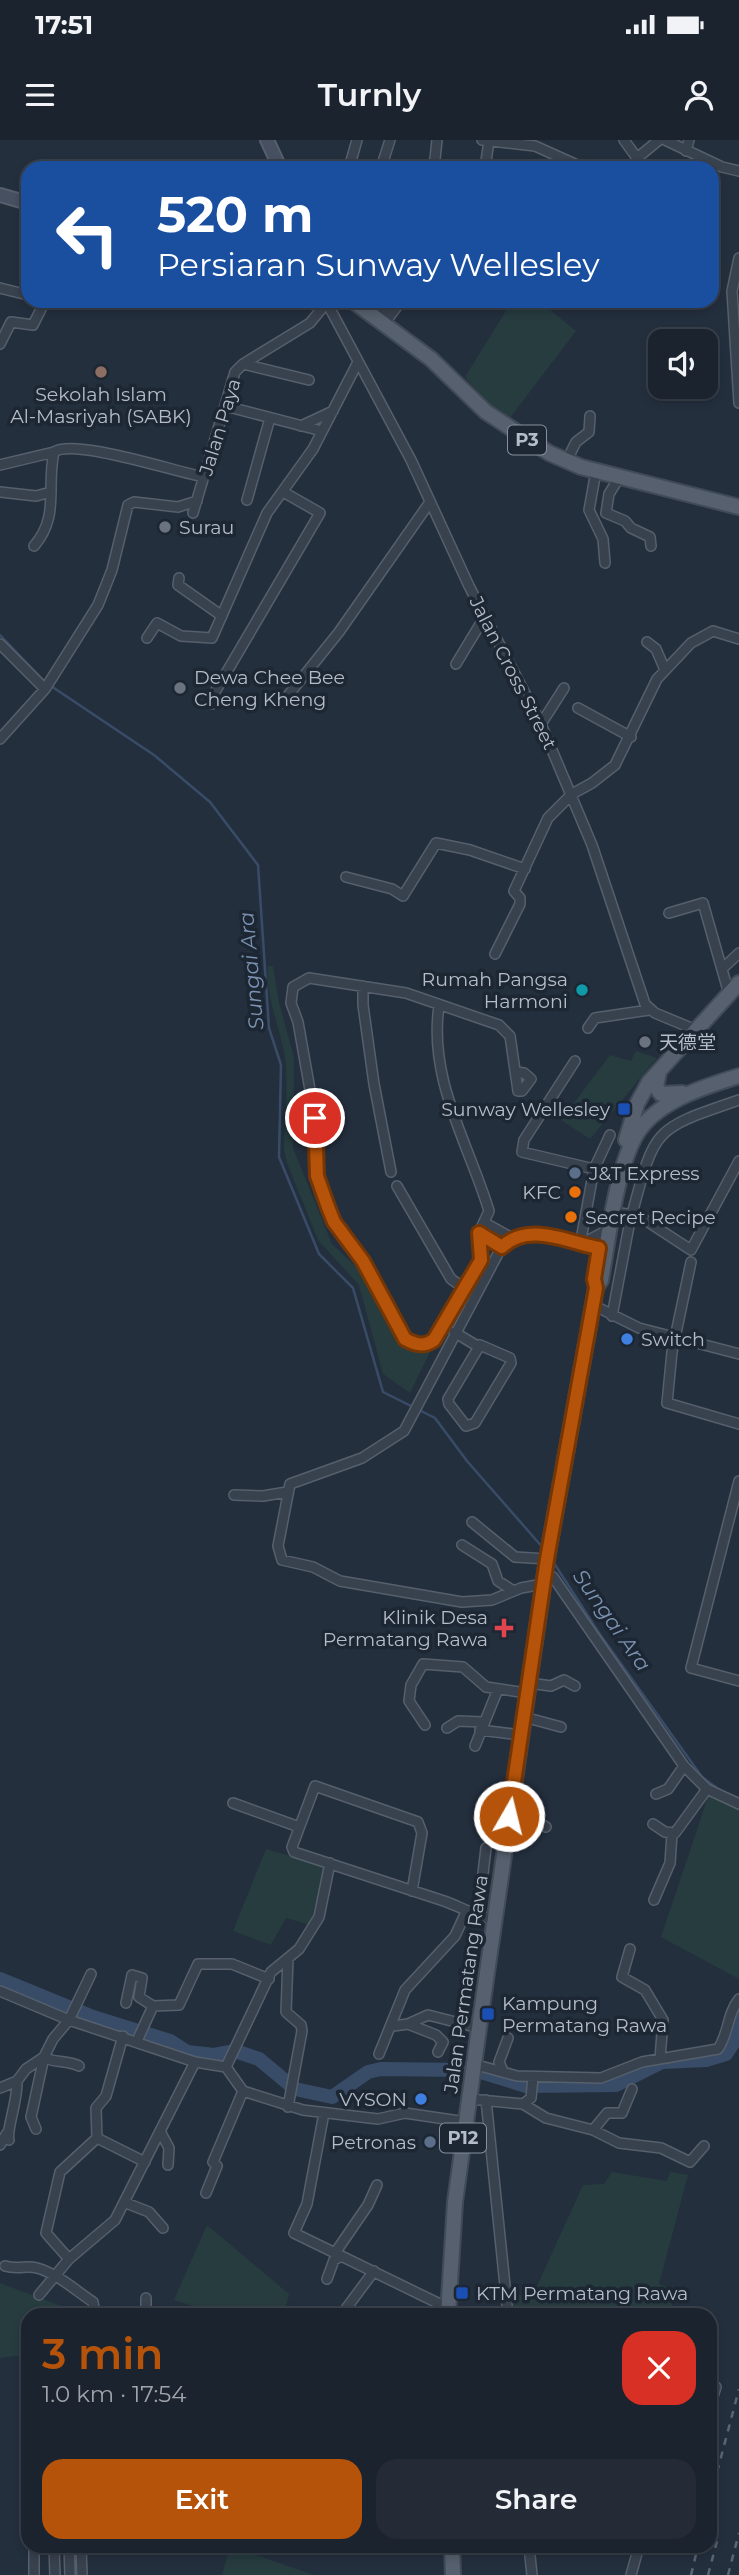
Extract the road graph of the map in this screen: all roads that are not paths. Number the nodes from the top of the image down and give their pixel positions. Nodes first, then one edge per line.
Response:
1 (267, 140) edge
2 (357, 140) edge
3 (390, 140) edge
4 (437, 140) edge
5 (624, 140) edge
6 (659, 140) edge
7 (664, 140) edge
8 (689, 140) edge
9 (485, 141) edge
10 (686, 151) junction
11 (637, 158) junction
12 (277, 161) edge
13 (351, 161) edge
14 (383, 161) edge
15 (435, 161) edge
16 (485, 161) edge
17 (568, 161) edge
18 (636, 161) edge
19 (708, 161) edge
20 (719, 166) edge
21 (739, 171) edge
22 (0, 195) edge
23 (21, 201) edge
24 (739, 258) edge
25 (0, 288) edge
26 (21, 293) edge
27 (42, 308) edge
28 (323, 308) edge
29 (331, 308) edge
30 (363, 308) edge
31 (388, 308) edge
32 (394, 308) edge
33 (381, 321) junction
34 (0, 344) edge
35 (358, 362) junction
36 (243, 364) junction
37 (309, 380) dead end
38 (739, 402) edge
39 (225, 406) junction
40 (333, 411) junction
41 (590, 416) dead end
42 (270, 418) junction
43 (301, 426) junction
44 (322, 431) junction
45 (54, 452) junction
46 (566, 462) junction
47 (0, 465) edge
48 (596, 471) junction
49 (620, 476) junction
50 (204, 477) junction
51 (0, 492) edge
52 (51, 492) junction
53 (285, 493) junction
54 (247, 500) dead end
55 (197, 501) junction
56 (430, 502) junction
57 (739, 508) edge
58 (194, 513) dead end
59 (34, 546) dead end
60 (650, 546) dead end
61 (605, 563) dead end
62 (179, 578) dead end
63 (222, 616) junction
64 (485, 616) junction
65 (147, 638) dead end
66 (739, 639) edge
67 (647, 642) dead end
68 (0, 644) edge
69 (456, 664) dead end
70 (665, 670) junction
71 (47, 685) junction
72 (564, 688) dead end
73 (282, 703) dead end
74 (212, 704) dead end
75 (578, 708) dead end
76 (541, 724) junction
77 (631, 737) junction
78 (0, 739) edge
79 (572, 794) junction
80 (525, 869) junction
81 (346, 877) dead end
82 (668, 913) dead end
83 (739, 953) edge
84 (495, 954) dead end
85 (722, 970) junction
86 (363, 986) junction
87 (734, 989) edge
88 (439, 1006) junction
89 (649, 1010) junction
90 (588, 1028) dead end
91 (696, 1030) junction
92 (575, 1061) dead end
93 (661, 1068) junction
94 (516, 1072) dead end
95 (739, 1076) edge
96 (694, 1091) junction
97 (739, 1100) edge
98 (641, 1119) junction
99 (610, 1135) dead end
100 (739, 1161) edge
101 (594, 1169) junction
102 (391, 1172) dead end
103 (397, 1186) dead end
104 (614, 1212) junction
105 (632, 1214) junction
106 (485, 1223) junction
107 (629, 1226) dead end
108 (479, 1233) junction
109 (514, 1239) junction
110 (603, 1241) junction
111 (580, 1245) junction
112 (502, 1247) junction
113 (691, 1262) dead end
114 (464, 1288) junction
115 (593, 1306) junction
116 (612, 1316) junction
117 (454, 1332) junction
118 (676, 1337) junction
119 (478, 1347) junction
120 (739, 1354) edge
121 (739, 1424) edge
122 (739, 1481) edge
123 (287, 1492) junction
124 (234, 1494) dead end
125 (472, 1522) dead end
126 (462, 1545) dead end
127 (545, 1572) junction
128 (512, 1590) junction
129 (739, 1681) edge
130 (575, 1686) dead end
131 (528, 1688) junction
132 (498, 1689) junction
133 (524, 1717) junction
134 (425, 1725) dead end
135 (482, 1726) junction
136 (561, 1727) dead end
137 (447, 1728) dead end
138 (521, 1735) junction
139 (475, 1746) dead end
140 (684, 1766) junction
141 (707, 1789) junction
142 (656, 1794) dead end
143 (233, 1802) dead end
144 (739, 1804) edge
145 (509, 1816) junction
146 (653, 1824) dead end
147 (299, 1827) junction
148 (546, 1827) dead end
149 (671, 1834) junction
150 (486, 1848) dead end
151 (330, 1863) junction
152 (408, 1890) junction
153 (654, 1900) dead end
154 (466, 1912) junction
155 (478, 1916) junction
156 (494, 1919) junction
157 (631, 1949) dead end
158 (288, 1959) junction
159 (91, 1973) dead end
160 (269, 1979) junction
161 (0, 1991) edge
162 (739, 1999) edge
163 (126, 2003) dead end
164 (153, 2006) junction
165 (71, 2018) junction
166 (444, 2020) junction
167 (408, 2024) junction
168 (393, 2026) junction
169 (479, 2028) junction
170 (140, 2034) junction
171 (436, 2035) junction
172 (123, 2036) junction
173 (508, 2038) dead end
174 (438, 2052) dead end
175 (379, 2054) dead end
176 (44, 2057) junction
177 (660, 2059) junction
178 (195, 2062) junction
179 (228, 2063) junction
180 (79, 2067) dead end
181 (473, 2069) junction
182 (503, 2071) junction
183 (17, 2081) junction
184 (533, 2082) junction
185 (0, 2088) edge
186 (632, 2089) dead end
187 (243, 2091) junction
188 (469, 2099) junction
189 (486, 2100) junction
190 (523, 2104) junction
191 (288, 2107) junction
192 (324, 2113) junction
193 (466, 2122) junction
194 (36, 2129) dead end
195 (593, 2130) junction
196 (160, 2131) junction
197 (97, 2138) junction
198 (5, 2140) edge
199 (704, 2146) dead end
200 (145, 2162) junction
201 (169, 2165) dead end
202 (377, 2185) dead end
203 (206, 2193) dead end
204 (126, 2203) junction
205 (163, 2228) dead end
206 (338, 2254) junction
207 (69, 2259) junction
208 (5, 2266) dead end
209 (374, 2271) junction
210 (57, 2276) junction
211 (327, 2279) dead end
212 (39, 2295) dead end
213 (146, 2298) dead end
214 (94, 2308) edge
215 (146, 2308) edge
216 (346, 2308) edge
217 (441, 2308) edge
218 (448, 2308) edge
219 (507, 2308) edge
220 (33, 2553) edge
221 (54, 2553) edge
222 (69, 2553) edge
223 (81, 2553) edge
224 (452, 2553) edge
225 (530, 2553) edge
226 (637, 2553) edge
227 (34, 2575) edge
228 (55, 2575) edge
229 (70, 2575) edge
230 (82, 2575) edge
231 (453, 2575) edge
232 (532, 2575) edge
233 (631, 2575) edge

1 - 12 main road
2 - 13 street
3 - 14 street
4 - 15 street
5 - 11 street
6 - 11 street
7 - 10 street
8 - 10 street
9 - 16 street
9 - 17 street
10 - 19 street
11 - 18 street
20 - 21 street
22 - 23 main road
24 - 38 street
25 - 26 street
27 - 34 street
28 - 36 street, Jalan Paya
29 - 35 street, Jalan Cross Street
30 - 33 main road, P3
31 - 33 street
32 - 33 street
33 - 46 main road, P3
35 - 40 street
35 - 56 street, Jalan Cross Street
36 - 37 street
36 - 39 street, Jalan Paya
39 - 42 street
39 - 50 street, Jalan Paya
40 - 43 street
40 - 44 street
41 - 46 street
42 - 43 street
42 - 54 street
43 - 44 street
44 - 53 street
45 - 47 street
45 - 50 street
45 - 52 street
46 - 48 main road, P3
48 - 49 main road, P3
48 - 61 street
49 - 57 main road, P3
49 - 60 street
50 - 55 street, Jalan Paya
51 - 52 street
52 - 59 street
53 - 63 street
53 - 74 street
55 - 58 street, Jalan Paya
55 - 71 street
56 - 64 street, Jalan Cross Street
56 - 73 street
62 - 63 street
63 - 65 street
64 - 69 street
64 - 76 street, Jalan Cross Street
66 - 70 street
67 - 70 street
68 - 71 street
70 - 77 street
71 - 78 street
72 - 76 street
75 - 77 street
76 - 79 street, Jalan Cross Street
77 - 79 street
79 - 80 street
79 - 89 street, Jalan Cross Street
80 - 81 street
80 - 84 street
82 - 85 street
83 - 85 street
85 - 87 street
86 - 88 street
86 - 102 street
86 - 114 street
87 - 91 main road, P12
88 - 94 street
88 - 106 street
89 - 90 street
89 - 91 street
91 - 93 main road, P12
92 - 101 street
93 - 96 main road
93 - 98 main road, Jalan Permatang Rawa / P12
95 - 96 main road
96 - 98 main road, P12
97 - 105 street
98 - 104 main road, Jalan Permatang Rawa / P12
98 - 110 main road, Jalan Permatang Rawa / P12
99 - 101 street
100 - 105 street
101 - 111 street
103 - 114 street
104 - 105 street
104 - 110 main road, Jalan Permatang Rawa / P12
106 - 108 street
106 - 109 street
107 - 116 street
108 - 112 street
108 - 114 street
109 - 111 street
109 - 112 street
110 - 111 street
110 - 111 street
110 - 115 main road, Jalan Permatang Rawa / P12
112 - 117 street
113 - 118 street
115 - 116 street
115 - 127 main road, Jalan Permatang Rawa / P12
116 - 118 street
117 - 119 street
117 - 123 street
118 - 120 street
118 - 121 street
119 - 119 street
122 - 129 street
123 - 124 street
123 - 128 street
125 - 127 street
126 - 128 street
127 - 128 street
127 - 131 main road, Jalan Permatang Rawa / P12
127 - 140 street
130 - 131 street
131 - 132 street
131 - 133 main road, Jalan Permatang Rawa / P12
132 - 134 street
132 - 135 street
133 - 136 street
133 - 138 main road, Jalan Permatang Rawa / P12
135 - 137 street
135 - 138 street
135 - 139 street
138 - 145 main road, Jalan Permatang Rawa / P12
140 - 141 street
140 - 142 street
141 - 144 street
141 - 149 street
143 - 147 street
145 - 148 street
145 - 156 main road, Jalan Permatang Rawa / P12
146 - 149 street
147 - 151 street
147 - 152 street
149 - 153 street
150 - 155 street
151 - 152 street
151 - 158 street
152 - 154 street
154 - 155 street
154 - 168 street
155 - 156 street
156 - 169 main road, Jalan Permatang Rawa / P12
157 - 177 street
158 - 160 street
158 - 191 street
159 - 165 street
160 - 164 street
160 - 179 street
161 - 165 street
162 - 177 street
163 - 164 street
164 - 170 street
165 - 172 street
165 - 176 street
166 - 167 street
166 - 169 street
166 - 171 street
167 - 168 street
167 - 171 street
168 - 175 street
169 - 181 main road, Jalan Permatang Rawa / P12
170 - 172 street
170 - 178 street
171 - 174 street
172 - 197 street
173 - 182 street
176 - 180 street
176 - 183 street
176 - 194 street
177 - 184 street
178 - 179 street
178 - 196 street
179 - 187 street
181 - 182 street
181 - 188 main road, Jalan Permatang Rawa / P12
182 - 184 street
183 - 185 street
183 - 198 street
184 - 190 street
186 - 195 street
187 - 191 street
187 - 203 street
188 - 189 street
188 - 193 main road, Jalan Permatang Rawa / P12
189 - 190 street
189 - 219 street
190 - 195 street
191 - 192 street
192 - 193 street
192 - 206 street
193 - 218 main road, Jalan Permatang Rawa / P12
195 - 199 street
196 - 200 street
196 - 201 street
197 - 200 street
197 - 207 street
200 - 204 street
202 - 206 street
204 - 205 street
204 - 207 street
206 - 209 street
206 - 211 street
207 - 210 street
208 - 210 street
209 - 216 street
209 - 217 street
210 - 212 street
210 - 214 street
213 - 215 street
220 - 227 street
221 - 228 street
222 - 229 street
223 - 230 street
224 - 231 main road
225 - 232 street
226 - 233 street

